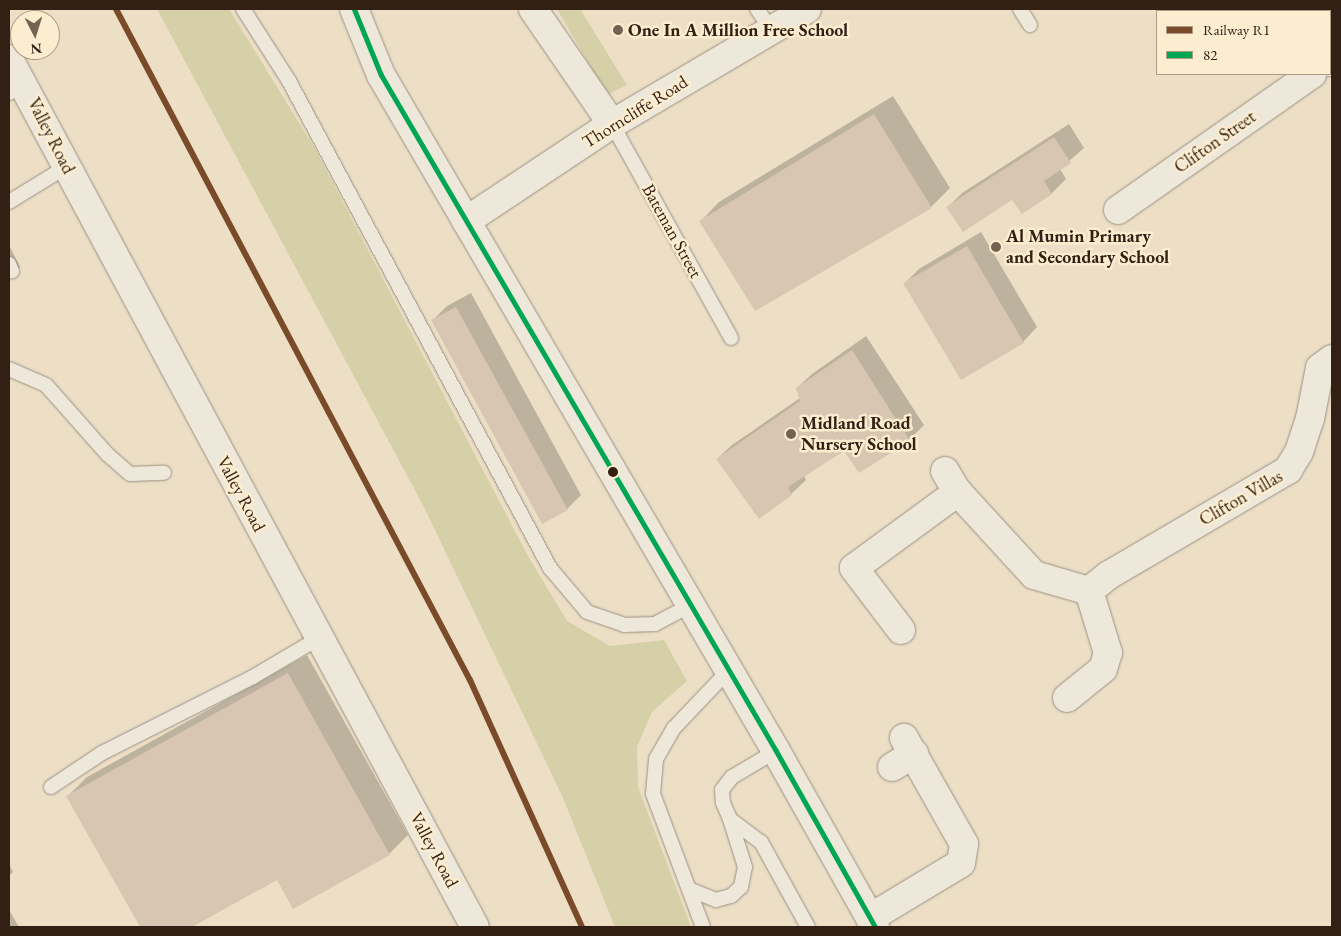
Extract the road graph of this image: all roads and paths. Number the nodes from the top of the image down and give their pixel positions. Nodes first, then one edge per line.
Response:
1 (243, 9) edge
2 (354, 9) edge
3 (532, 9) edge
4 (807, 9) edge
5 (1020, 9) edge
6 (764, 19) edge
7 (1030, 25) dead end
8 (9, 59) edge
9 (1311, 75) edge
10 (16, 88) edge
11 (612, 124) junction
12 (66, 167) junction
13 (9, 202) edge
14 (1118, 210) dead end
15 (466, 221) junction
16 (731, 338) dead end
17 (1332, 359) edge
18 (9, 368) edge
19 (164, 473) dead end
20 (1089, 591) junction
21 (690, 605) junction
22 (901, 630) dead end
23 (319, 638) junction
24 (728, 671) junction
25 (1067, 698) dead end
26 (776, 752) junction
27 (904, 753) dead end
28 (51, 787) dead end
29 (730, 818) junction
30 (691, 890) junction
31 (872, 923) edge
32 (476, 927) edge
33 (703, 927) edge
34 (808, 927) edge

1 - 21 lane
2 - 15 street
3 - 11 street
4 - 6 street, Thorncliffe Road
5 - 7 lane
6 - 11 street, Thorncliffe Road
8 - 10 street, Valley Road
9 - 14 street, Clifton Street
10 - 12 street, Valley Road
11 - 15 street, Thorncliffe Road
11 - 16 lane, Bateman Street
12 - 13 lane
12 - 23 street, Valley Road
15 - 21 street
17 - 20 street, Clifton Villas
18 - 19 lane
20 - 22 street
20 - 25 street
21 - 24 street
23 - 28 lane
23 - 32 street, Valley Road
24 - 26 street
24 - 30 lane
26 - 29 lane
26 - 31 street
27 - 31 street
29 - 30 lane
29 - 34 lane
30 - 33 lane

